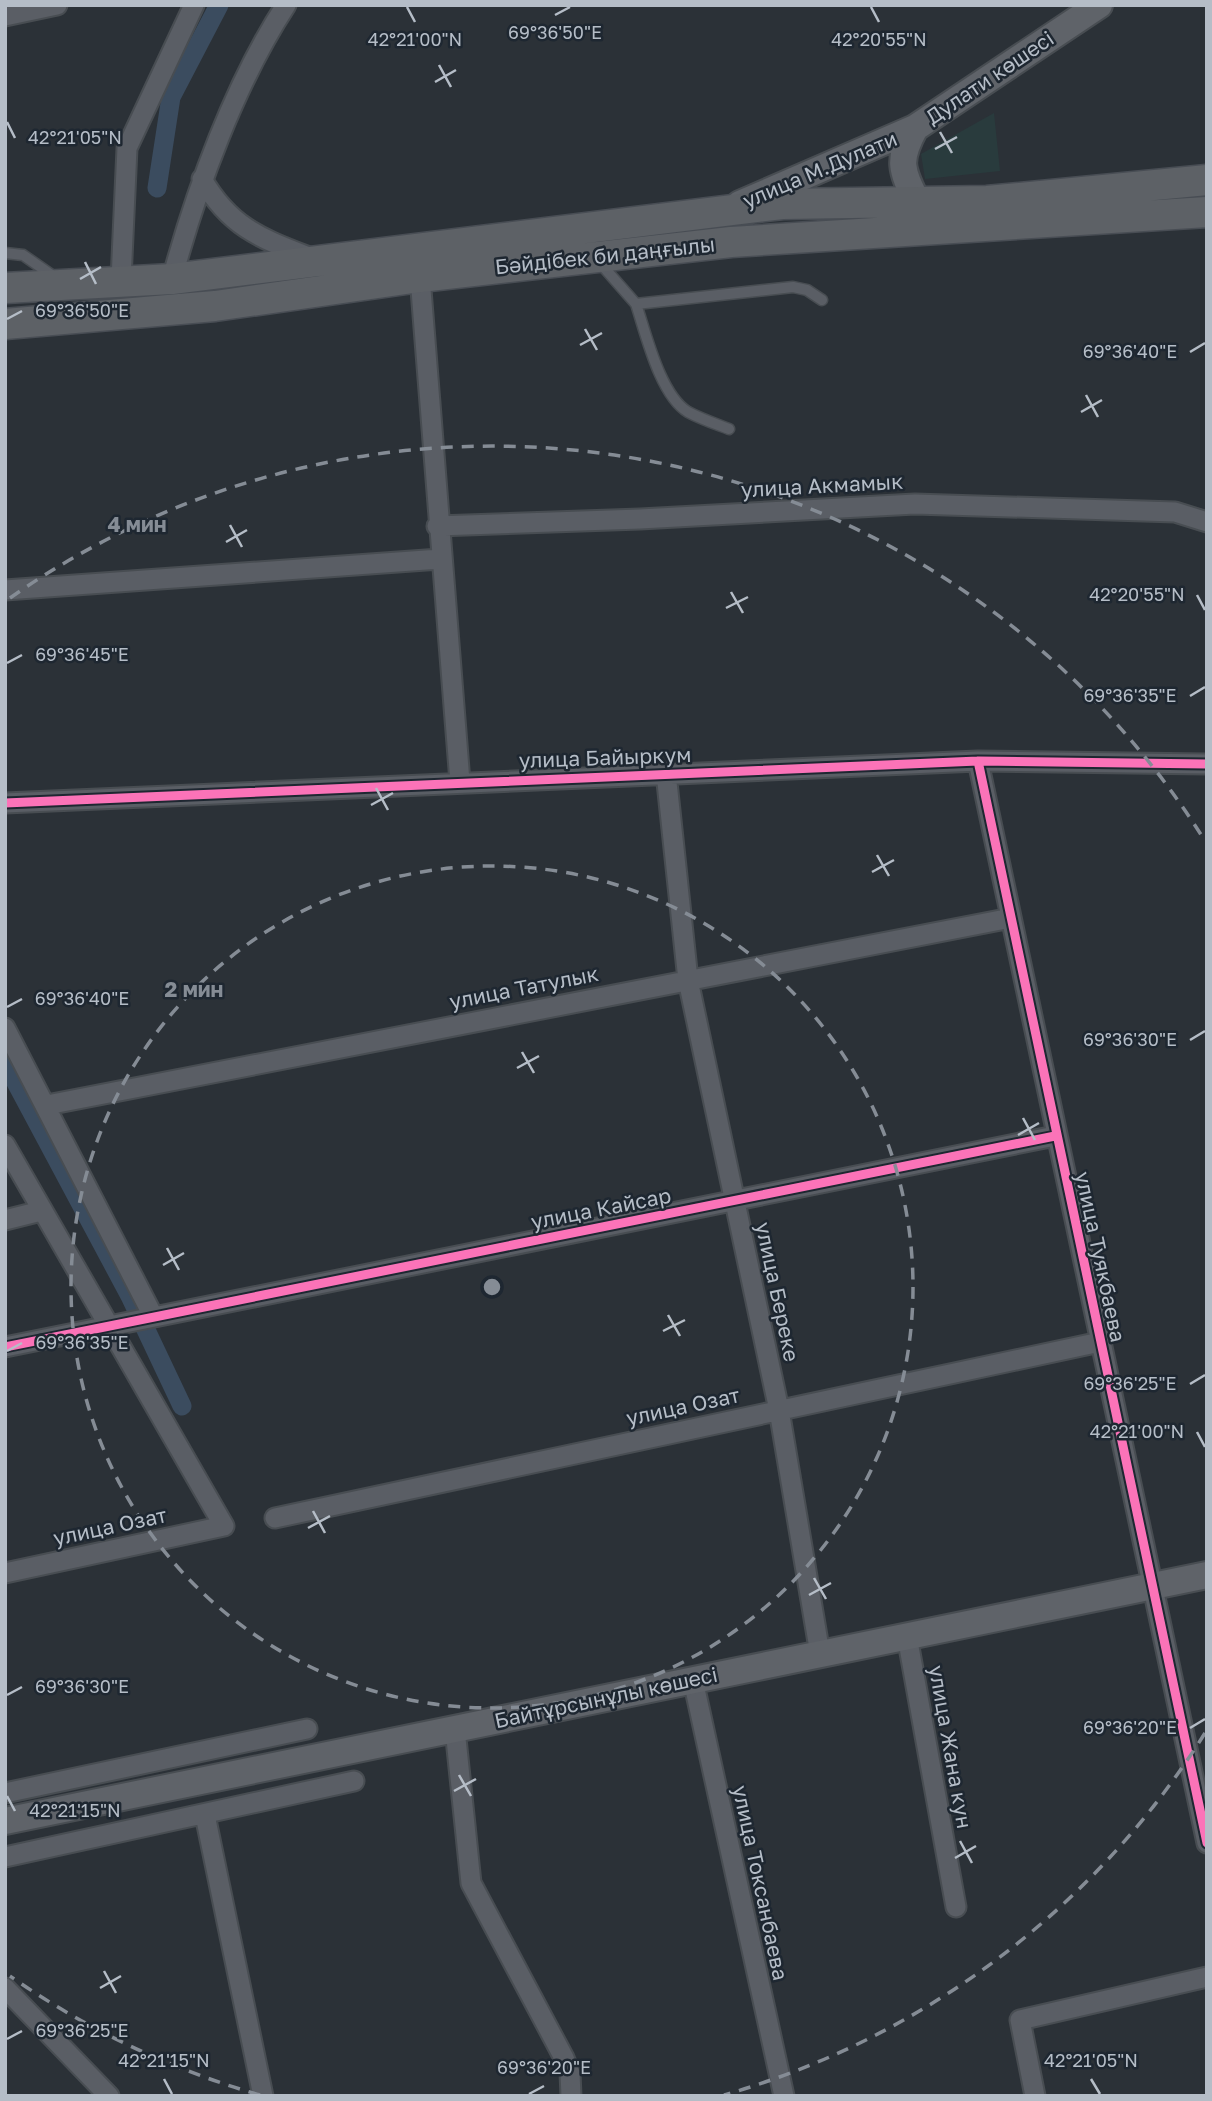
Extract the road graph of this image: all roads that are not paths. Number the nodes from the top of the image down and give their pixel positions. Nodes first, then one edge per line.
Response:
1 (57, 5) edge
2 (194, 5) edge
3 (286, 5) edge
4 (1099, 5) edge
5 (5, 16) edge
6 (915, 128) junction
7 (202, 179) junction
8 (1207, 180) edge
9 (917, 202) junction
10 (724, 211) junction
11 (1207, 212) edge
12 (5, 253) edge
13 (595, 258) junction
14 (324, 276) junction
15 (420, 277) junction
16 (172, 279) junction
17 (121, 280) junction
18 (65, 284) junction
19 (5, 288) edge
20 (822, 300) dead end
21 (636, 304) junction
22 (5, 324) edge
23 (729, 429) dead end
24 (1207, 522) edge
25 (438, 526) junction
26 (440, 559) junction
27 (5, 590) edge
28 (978, 761) junction
29 (1207, 764) edge
30 (666, 773) junction
31 (460, 782) junction
32 (5, 803) edge
33 (1011, 918) junction
34 (688, 979) junction
35 (5, 1028) edge
36 (47, 1105) junction
37 (1055, 1136) junction
38 (5, 1145) edge
39 (734, 1201) junction
40 (41, 1211) junction
41 (5, 1220) edge
42 (153, 1316) junction
43 (113, 1325) junction
44 (1101, 1342) junction
45 (5, 1347) edge
46 (779, 1410) junction
47 (275, 1518) dead end
48 (5, 1573) edge
49 (1207, 1575) edge
50 (1152, 1586) junction
51 (907, 1636) junction
52 (820, 1654) junction
53 (693, 1680) junction
54 (307, 1729) dead end
55 (455, 1729) junction
56 (354, 1782) dead end
57 (5, 1793) edge
58 (205, 1815) junction
59 (5, 1821) edge
60 (1207, 1843) edge
61 (5, 1857) edge
62 (956, 1907) dead end
63 (1207, 1978) edge
64 (5, 1987) edge
65 (109, 2096) edge
66 (263, 2096) edge
67 (571, 2096) edge
68 (784, 2096) edge
69 (1035, 2096) edge

1 - 5 street
2 - 17 street
3 - 7 street
4 - 6 main road, Дулати көшесі
6 - 9 main road
6 - 10 main road, улица М.Дулати
7 - 14 street
7 - 16 street
8 - 9 main road
9 - 10 main road, Бәйдібек би даңғылы
10 - 14 main road, Бәйдібек би даңғылы
11 - 13 main road, Бәйдібек би даңғылы
12 - 18 lane
13 - 15 main road, Бәйдібек би даңғылы
13 - 21 lane
14 - 15 main road, Бәйдібек би даңғылы
14 - 16 main road, Бәйдібек би даңғылы
14 - 22 main road, Бәйдібек би даңғылы
15 - 25 street
16 - 17 main road, Бәйдібек би даңғылы
17 - 18 main road, Бәйдібек би даңғылы
18 - 19 main road, Бәйдібек би даңғылы
20 - 21 lane
21 - 23 lane
24 - 25 street, улица Акмамык
25 - 26 street
26 - 27 street
26 - 31 street
28 - 29 street, улица Байыркум
28 - 30 street, улица Байыркум
28 - 33 street, улица Туякбаева
30 - 31 street, улица Байыркум
30 - 34 street, улица Береке
31 - 32 street, улица Байыркум
33 - 34 street, улица Татулык
33 - 37 street, улица Туякбаева
34 - 36 street, улица Татулык
34 - 39 street, улица Береке
35 - 36 street
36 - 42 street
37 - 39 street, улица Кайсар
37 - 44 street, улица Туякбаева
38 - 40 street
39 - 42 street, улица Кайсар
39 - 46 street, улица Береке
40 - 41 street
40 - 43 street
42 - 43 street, улица Кайсар
43 - 45 street
43 - 48 street, улица Озат
44 - 46 street, улица Озат
44 - 50 street, улица Туякбаева
46 - 47 street, улица Озат
46 - 52 street, улица Береке
49 - 50 main road, Байтұрсынұлы көшесі
50 - 51 main road, Байтұрсынұлы көшесі
50 - 60 street, улица Туякбаева
51 - 52 main road, Байтұрсынұлы көшесі
51 - 62 street, улица Жана кун
52 - 53 main road, Байтұрсынұлы көшесі
53 - 55 main road, Байтұрсынұлы көшесі
53 - 68 street, улица Токсанбаева
54 - 57 street
55 - 59 main road, Байтұрсынұлы көшесі
55 - 67 street
56 - 58 street
58 - 61 street
58 - 66 street
63 - 69 street
64 - 65 street

